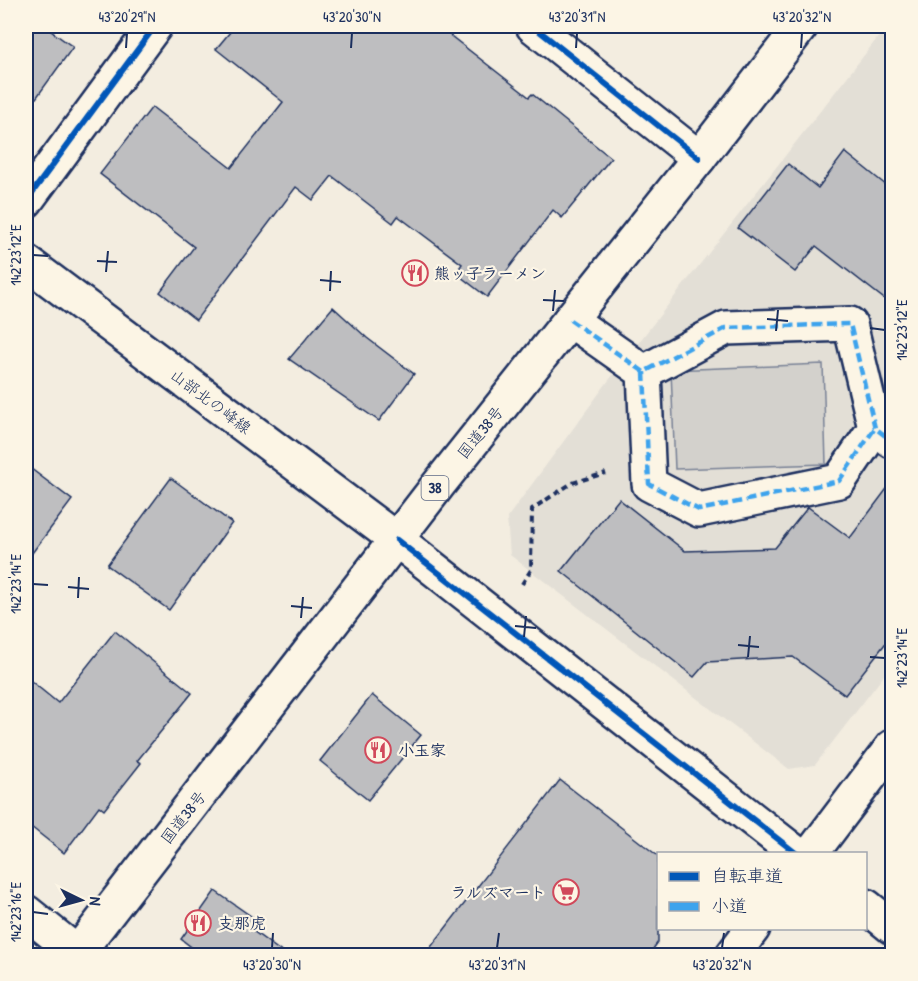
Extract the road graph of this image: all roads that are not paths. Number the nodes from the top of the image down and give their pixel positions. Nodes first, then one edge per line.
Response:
1 (155, 26) edge
2 (532, 26) edge
3 (801, 26) edge
4 (699, 158) junction
5 (26, 201) edge
6 (26, 262) edge
7 (570, 321) junction
8 (644, 372) junction
9 (884, 434) edge
10 (397, 540) junction
11 (892, 747) edge
12 (794, 852) edge
13 (813, 852) edge
14 (867, 907) edge
15 (26, 912) edge
16 (892, 927) edge
17 (752, 930) edge
18 (78, 955) edge
19 (732, 956) edge

1 - 5 main road
2 - 4 main road
3 - 4 main road, 国道38号 / 38
4 - 7 main road, 国道38号 / 38
6 - 10 main road, 山部北の峰線
7 - 8 main road
7 - 10 main road, 国道38号 / 38
8 - 9 main road
8 - 9 main road
10 - 12 main road, 山部北の峰線
10 - 18 main road, 国道38号 / 38
11 - 13 main road
14 - 16 main road
15 - 18 main road
17 - 19 main road

